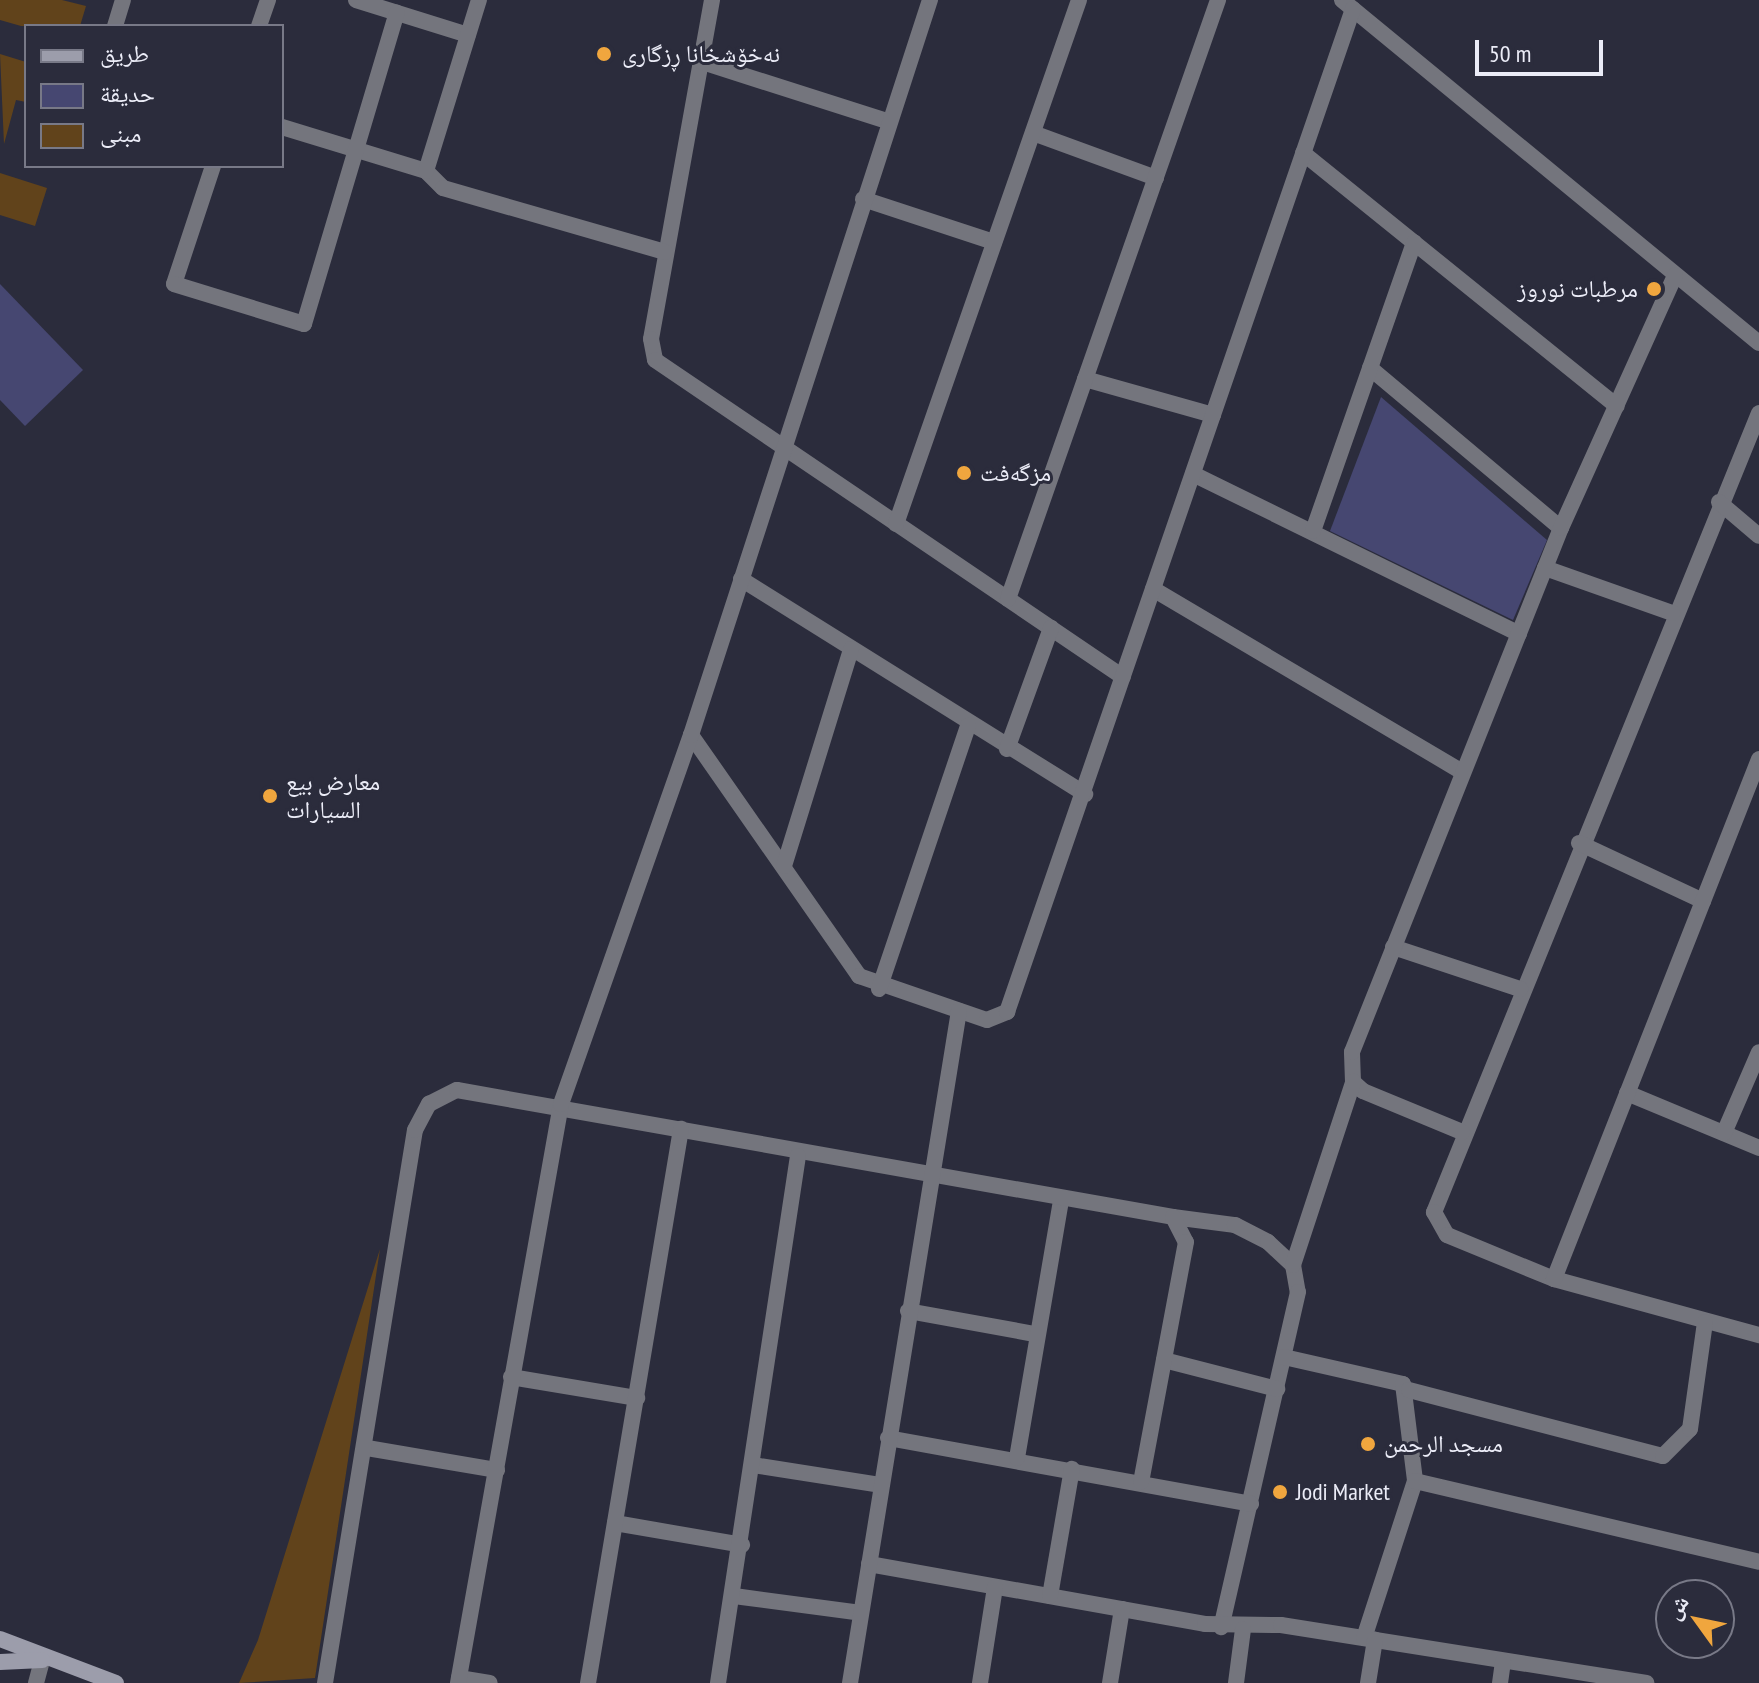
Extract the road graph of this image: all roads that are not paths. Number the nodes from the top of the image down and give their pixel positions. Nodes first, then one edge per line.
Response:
1 (123, 0) edge
2 (268, 0) edge
3 (356, 0) edge
4 (479, 0) edge
5 (712, 0) edge
6 (930, 0) edge
7 (1079, 0) edge
8 (1218, 0) edge
9 (1348, 4) edge
10 (397, 13) junction
11 (116, 24) edge
12 (260, 24) edge
13 (468, 35) junction
14 (702, 62) junction
15 (890, 122) junction
16 (284, 128) edge
17 (1033, 133) junction
18 (356, 150) junction
19 (1303, 153) junction
20 (212, 168) edge
21 (426, 171) junction
22 (1156, 178) junction
23 (863, 199) junction
24 (994, 242) junction
25 (1414, 242) junction
26 (665, 252) junction
27 (1675, 276) junction
28 (1759, 343) edge
29 (1370, 368) junction
30 (1085, 379) junction
31 (1617, 406) junction
32 (1759, 413) edge
33 (1213, 415) junction
34 (785, 450) junction
35 (1193, 474) junction
36 (1719, 502) junction
37 (896, 524) junction
38 (1561, 528) junction
39 (1313, 531) junction
40 (1759, 536) edge
41 (1545, 568) junction
42 (741, 579) junction
43 (1153, 589) junction
44 (1008, 599) junction
45 (1672, 613) junction
46 (1051, 628) junction
47 (1519, 634) junction
48 (851, 649) junction
49 (1123, 677) junction
50 (968, 726) junction
51 (691, 735) junction
52 (1007, 749) junction
53 (1759, 761) edge
54 (1462, 772) junction
55 (1085, 794) junction
56 (1579, 843) junction
57 (784, 866) junction
58 (1703, 901) junction
59 (1393, 947) junction
60 (879, 989) junction
61 (1520, 989) junction
62 (959, 1011) junction
63 (1759, 1052) edge
64 (1353, 1082) junction
65 (1627, 1093) junction
66 (561, 1104) junction
67 (681, 1129) junction
68 (1462, 1132) junction
69 (1724, 1133) junction
70 (1759, 1148) edge
71 (798, 1156) junction
72 (928, 1178) junction
73 (1061, 1200) junction
74 (1173, 1217) junction
75 (1293, 1265) junction
76 (1554, 1279) junction
77 (908, 1311) junction
78 (1705, 1322) junction
79 (1035, 1334) junction
80 (1759, 1335) edge
81 (1284, 1357) junction
82 (1164, 1360) junction
83 (511, 1377) junction
84 (1277, 1389) junction
85 (1409, 1390) junction
86 (637, 1398) junction
87 (888, 1438) junction
88 (367, 1448) junction
89 (1017, 1458) junction
90 (753, 1465) junction
91 (1072, 1469) junction
92 (497, 1470) junction
93 (1415, 1481) junction
94 (1141, 1482) junction
95 (881, 1485) junction
96 (1251, 1504) junction
97 (615, 1523) junction
98 (742, 1545) junction
99 (1759, 1562) edge
100 (869, 1564) junction
101 (995, 1587) junction
102 (734, 1596) junction
103 (1050, 1596) junction
104 (1122, 1609) junction
105 (861, 1613) junction
106 (1221, 1627) junction
107 (1243, 1629) junction
108 (0, 1639) edge
109 (1370, 1639) junction
110 (42, 1660) junction
111 (1503, 1661) junction
112 (0, 1662) edge
113 (459, 1680) edge
114 (36, 1683) edge
115 (116, 1683) edge
116 (325, 1683) edge
117 (490, 1683) edge
118 (588, 1683) edge
119 (718, 1683) edge
120 (850, 1683) edge
121 (980, 1683) edge
122 (1110, 1683) edge
123 (1236, 1683) edge
124 (1368, 1683) edge
125 (1500, 1683) edge
126 (1646, 1683) edge

1 - 11 street
2 - 12 street
3 - 10 street
4 - 13 street
5 - 14 street
6 - 15 street
7 - 17 street
8 - 22 street
9 - 19 street
9 - 27 street
10 - 13 street
10 - 18 street
13 - 21 street
14 - 15 street
14 - 26 street
15 - 23 street
16 - 18 street
17 - 22 street
17 - 24 street
18 - 20 street
18 - 21 street
19 - 25 street
19 - 33 street
21 - 26 street
22 - 30 street
23 - 24 street
23 - 34 street
24 - 37 street
25 - 29 street
25 - 31 street
26 - 34 street
27 - 28 street
27 - 31 street
29 - 38 street
29 - 39 street
30 - 33 street
30 - 44 street
31 - 38 street
32 - 36 street
33 - 35 street
34 - 37 street
34 - 42 street
35 - 39 street
35 - 43 street
36 - 40 street
36 - 45 street
37 - 44 street
38 - 41 street
39 - 47 street
41 - 45 street
41 - 47 street
42 - 48 street
42 - 51 street
43 - 49 street
43 - 54 street
44 - 46 street
45 - 56 street
46 - 49 street
46 - 52 street
47 - 54 street
48 - 50 street
48 - 57 street
49 - 55 street
50 - 52 street
50 - 60 street
51 - 57 street
51 - 66 street
52 - 55 street
53 - 58 street
54 - 59 street
55 - 62 street
56 - 58 street
56 - 61 street
57 - 60 street
58 - 65 street
59 - 61 street
59 - 64 street
60 - 62 street
61 - 68 street
62 - 72 street
63 - 69 street
64 - 68 street
64 - 75 street
65 - 69 street
65 - 76 street
66 - 67 street
66 - 83 street
66 - 88 street
67 - 71 street
67 - 86 street
68 - 76 street
69 - 70 street
71 - 72 street
71 - 90 street
72 - 73 street
72 - 77 street
73 - 74 street
73 - 79 street
74 - 75 street
74 - 82 street
75 - 81 street
76 - 78 street
77 - 79 street
77 - 87 street
78 - 80 street
78 - 85 street
79 - 89 street
81 - 84 street
81 - 85 street
82 - 84 street
82 - 94 street
83 - 86 street
83 - 92 street
84 - 96 street
85 - 93 street
86 - 97 street
87 - 89 street
87 - 95 street
88 - 92 street
88 - 116 street
89 - 91 street
90 - 95 street
90 - 98 street
91 - 94 street
91 - 103 street
92 - 113 street
93 - 99 street
93 - 109 street
94 - 96 street
95 - 100 street
96 - 106 street
97 - 98 street
97 - 118 street
98 - 102 street
100 - 101 street
100 - 105 street
101 - 103 street
101 - 121 street
102 - 105 street
102 - 119 street
103 - 104 street
104 - 106 street
104 - 122 street
105 - 120 street
106 - 107 street
107 - 109 street
107 - 123 street
108 - 110 main road
109 - 111 street
109 - 124 street
110 - 112 main road
110 - 114 street
110 - 115 main road
111 - 125 street
111 - 126 street
113 - 117 street

